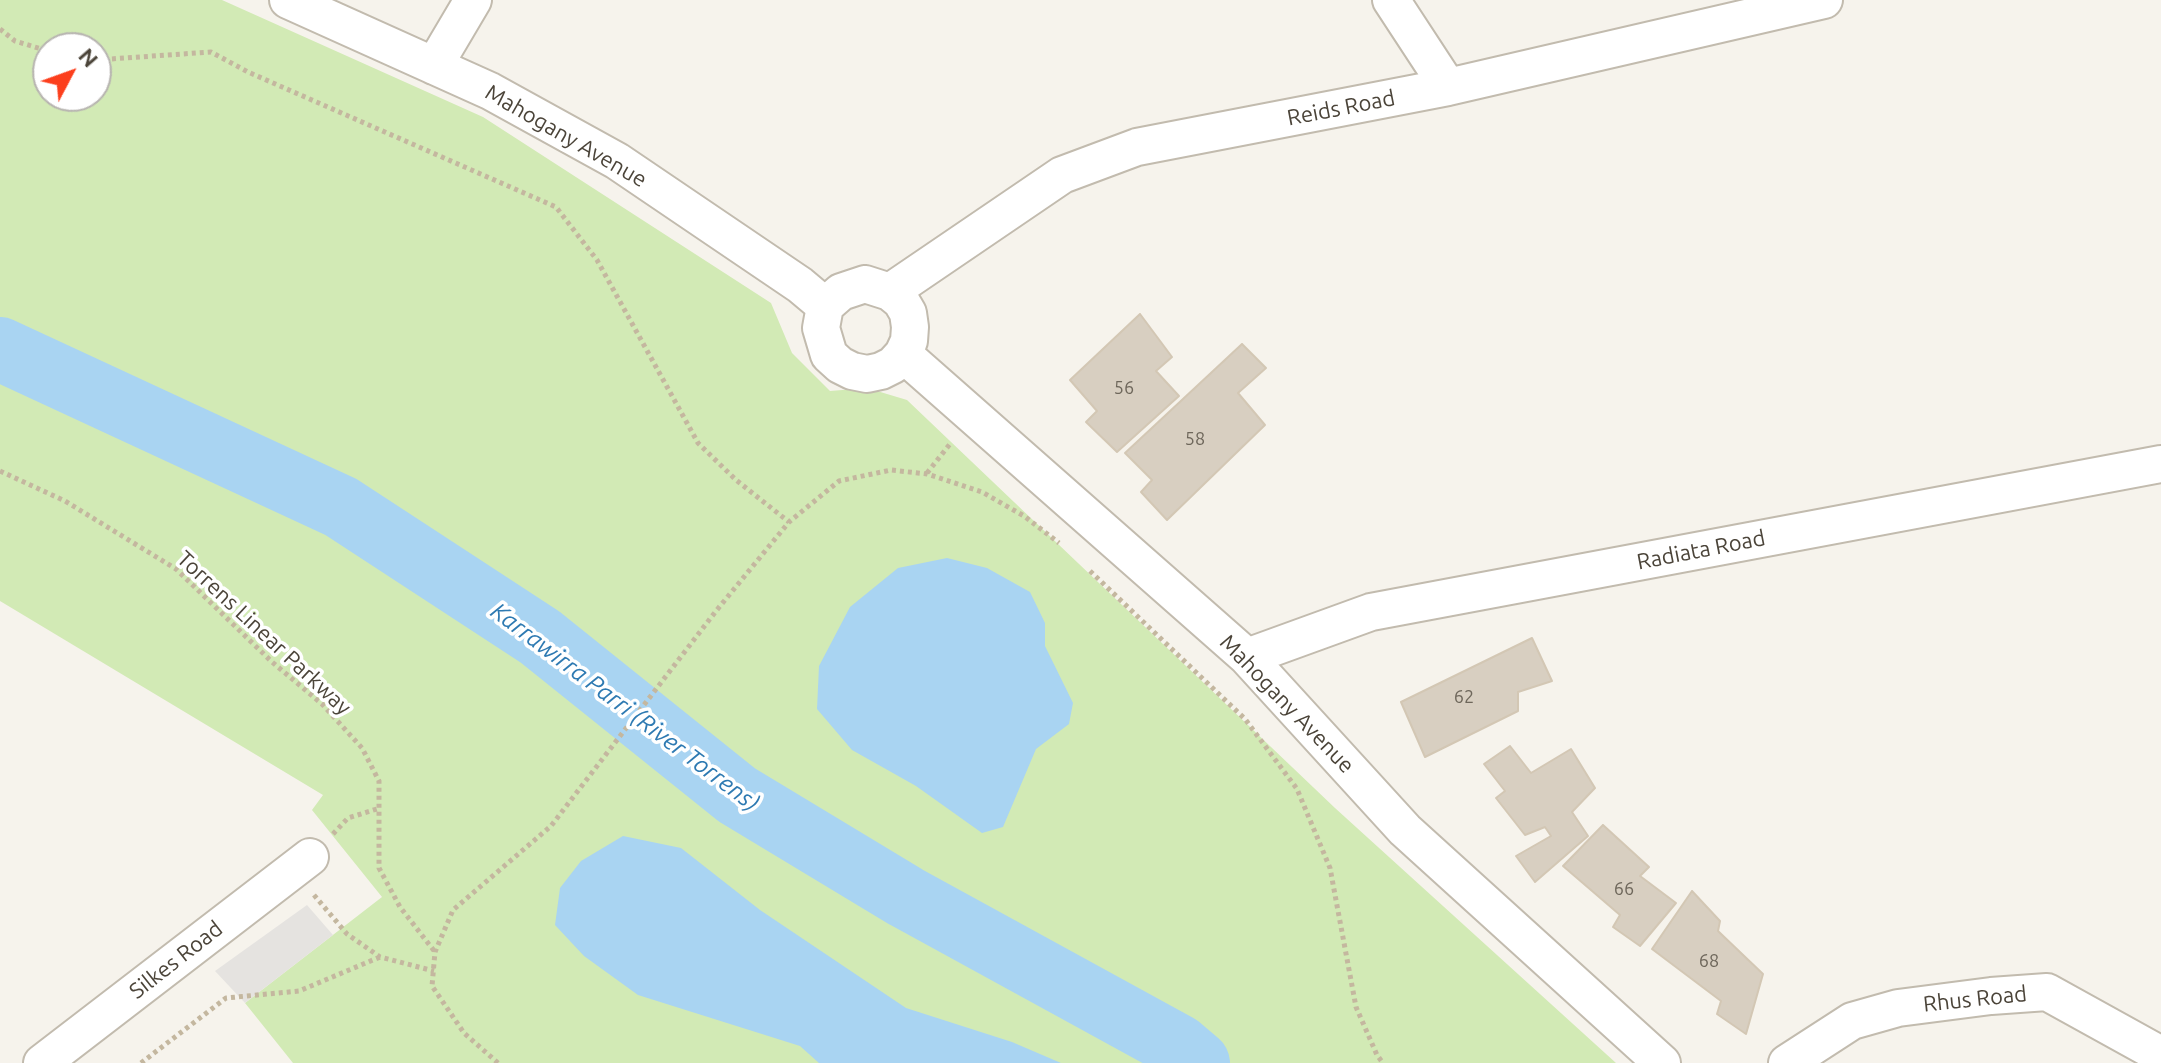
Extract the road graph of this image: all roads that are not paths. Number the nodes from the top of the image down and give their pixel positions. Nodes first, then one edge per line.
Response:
1 (288, 0) edge
2 (473, 0) edge
3 (1391, 0) edge
4 (1824, 0) edge
5 (434, 66) junction
6 (1448, 87) junction
7 (890, 292) junction
8 (825, 306) junction
9 (903, 354) junction
10 (2161, 464) edge
11 (1247, 657) junction
12 (301, 864) road end
13 (2161, 1055) edge
14 (42, 1063) edge
15 (1662, 1063) edge
16 (1787, 1063) edge

1 - 5 street, Mahogany Avenue
2 - 5 street
3 - 6 street
4 - 6 street, Reids Road
5 - 8 street, Mahogany Avenue
6 - 7 street, Reids Road
7 - 8 street
7 - 9 street
8 - 9 street
9 - 11 street, Mahogany Avenue
10 - 11 street, Radiata Road
11 - 15 street, Mahogany Avenue
12 - 14 street, Silkes Road
13 - 16 street, Rhus Road

